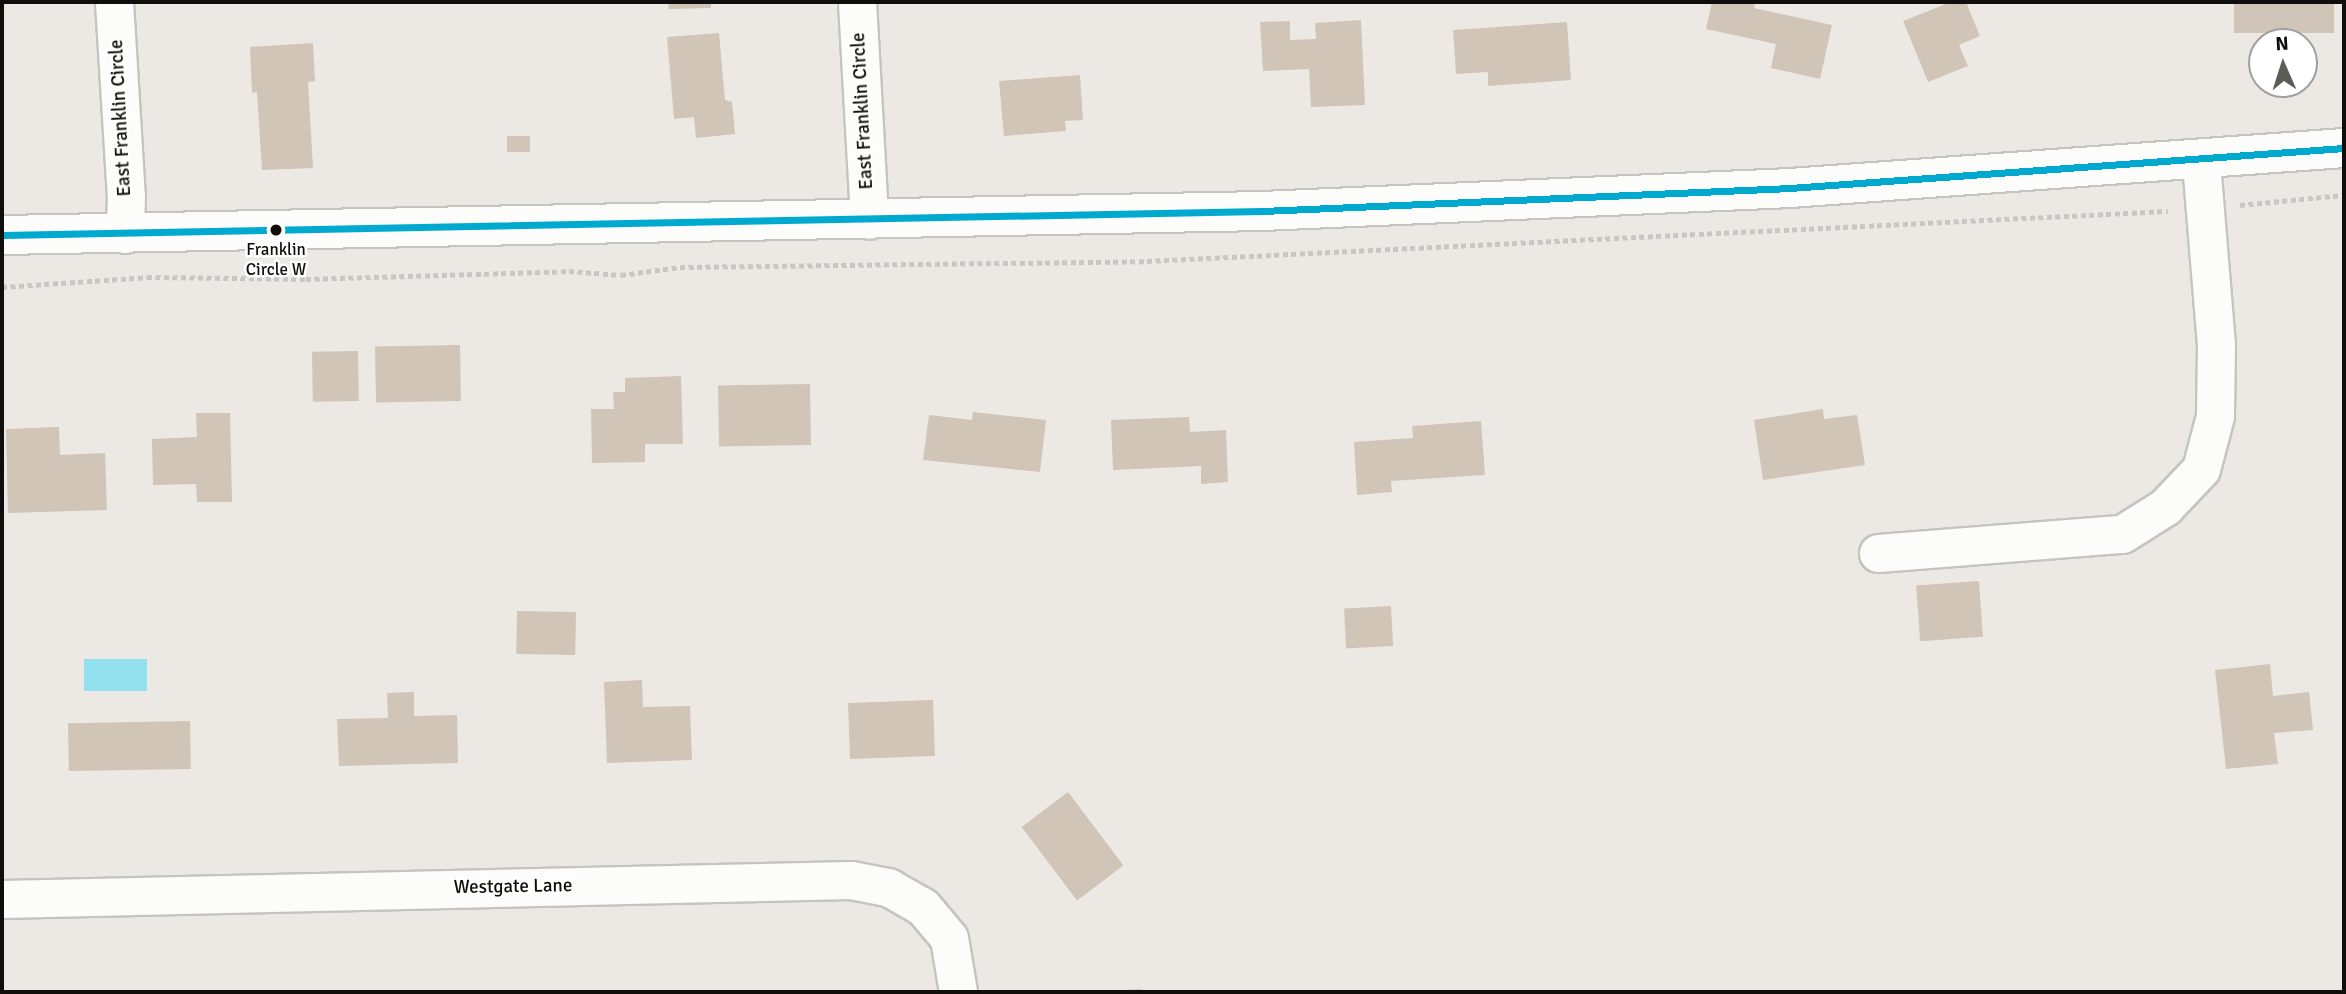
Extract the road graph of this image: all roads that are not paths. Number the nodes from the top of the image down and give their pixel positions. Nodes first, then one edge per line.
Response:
1 (114, 2) edge
2 (857, 2) edge
3 (2344, 148) edge
4 (2201, 161) junction
5 (869, 220) junction
6 (125, 234) junction
7 (2, 235) edge
8 (2, 251) edge
9 (1878, 553) dead end
10 (2, 899) edge
11 (958, 992) edge

1 - 6 street, East Franklin Circle
2 - 5 street, East Franklin Circle
3 - 4 main road
4 - 5 main road
4 - 9 street
5 - 6 main road
6 - 7 main road
6 - 8 main road
10 - 11 street, Westgate Lane

